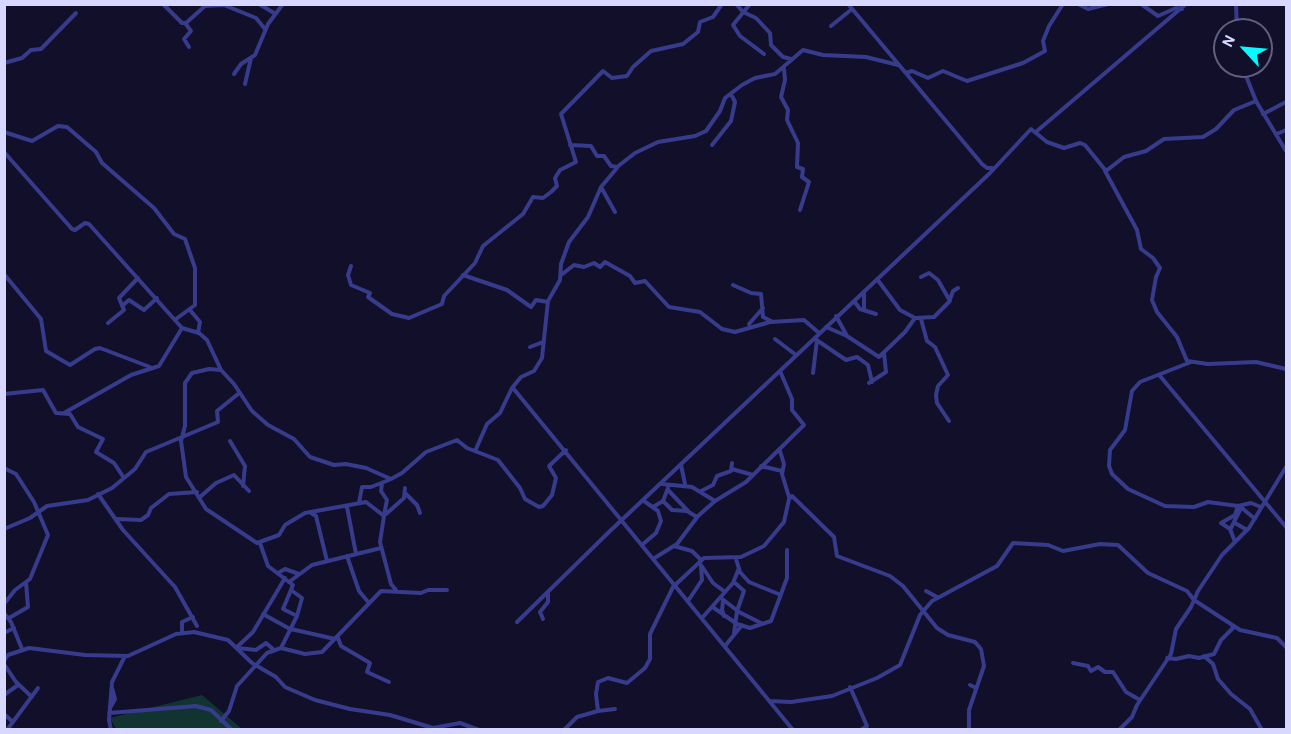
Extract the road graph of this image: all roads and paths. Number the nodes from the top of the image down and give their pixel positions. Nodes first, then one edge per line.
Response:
1 (164, 4) edge
2 (259, 4) edge
3 (283, 4) edge
4 (722, 4) edge
5 (736, 4) edge
6 (750, 4) edge
7 (848, 4) edge
8 (1063, 4) edge
9 (1078, 4) edge
10 (1108, 4) edge
11 (1141, 4) edge
12 (1186, 4) edge
13 (852, 9) junction
14 (1182, 9) junction
15 (76, 13) dead end
16 (274, 13) junction
17 (745, 14) junction
18 (185, 24) junction
19 (831, 27) dead end
20 (265, 29) junction
21 (189, 47) dead end
22 (764, 54) dead end
23 (251, 58) junction
24 (791, 59) junction
25 (4, 63) edge
26 (898, 65) junction
27 (784, 68) junction
28 (906, 73) junction
29 (234, 74) dead end
30 (1247, 78) edge
31 (245, 84) dead end
32 (731, 94) junction
33 (1256, 101) junction
34 (1287, 102) edge
35 (1263, 114) junction
36 (1287, 130) edge
37 (1036, 131) junction
38 (4, 132) edge
39 (1277, 134) junction
40 (712, 145) dead end
41 (570, 146) junction
42 (1287, 151) edge
43 (4, 152) edge
44 (618, 167) junction
45 (985, 167) junction
46 (993, 168) junction
47 (1105, 171) junction
48 (987, 175) junction
49 (600, 187) junction
50 (800, 210) dead end
51 (615, 212) dead end
52 (351, 266) dead end
53 (4, 274) edge
54 (463, 275) junction
55 (560, 275) junction
56 (921, 277) dead end
57 (138, 278) junction
58 (877, 280) junction
59 (733, 285) dead end
60 (958, 288) dead end
61 (864, 291) junction
62 (157, 298) junction
63 (854, 300) junction
64 (950, 301) junction
65 (548, 302) junction
66 (123, 306) junction
67 (763, 308) junction
68 (190, 310) junction
69 (196, 310) dead end
70 (864, 310) junction
71 (876, 314) dead end
72 (193, 315) junction
73 (836, 316) junction
74 (763, 317) junction
75 (915, 318) junction
76 (921, 318) junction
77 (176, 319) junction
78 (772, 321) junction
79 (108, 323) dead end
80 (749, 324) dead end
81 (762, 324) junction
82 (825, 327) junction
83 (182, 328) junction
84 (198, 333) junction
85 (847, 336) junction
86 (818, 337) junction
87 (774, 339) dead end
88 (544, 341) junction
89 (530, 347) dead end
90 (885, 352) junction
91 (796, 355) junction
92 (1191, 362) junction
93 (150, 367) junction
94 (1287, 369) edge
95 (221, 370) junction
96 (780, 371) junction
97 (813, 373) dead end
98 (1160, 375) junction
99 (513, 388) junction
100 (4, 394) edge
101 (238, 394) junction
102 (64, 412) junction
103 (949, 422) dead end
104 (181, 439) junction
105 (230, 441) dead end
106 (476, 450) junction
107 (566, 450) junction
108 (780, 451) junction
109 (681, 465) junction
110 (761, 466) junction
111 (1287, 467) edge
112 (4, 468) edge
113 (782, 471) junction
114 (753, 475) junction
115 (124, 477) junction
116 (384, 480) junction
117 (662, 484) junction
118 (668, 484) junction
119 (686, 485) junction
120 (243, 486) junction
121 (668, 490) junction
122 (249, 491) dead end
123 (704, 491) junction
124 (197, 492) junction
125 (98, 494) junction
126 (200, 497) junction
127 (789, 498) junction
128 (644, 501) junction
129 (663, 501) junction
130 (715, 501) junction
131 (1264, 501) junction
132 (359, 502) junction
133 (347, 507) junction
134 (653, 507) junction
135 (1241, 507) junction
136 (1261, 507) junction
137 (688, 511) junction
138 (36, 512) junction
139 (310, 512) junction
140 (420, 513) dead end
141 (385, 515) junction
142 (697, 517) junction
143 (117, 519) junction
144 (1255, 519) junction
145 (622, 521) junction
146 (1235, 523) junction
147 (1287, 527) edge
148 (4, 529) edge
149 (1230, 530) junction
150 (1247, 530) junction
151 (260, 543) junction
152 (1234, 543) junction
153 (642, 545) junction
154 (674, 546) junction
155 (381, 548) junction
156 (787, 550) dead end
157 (355, 554) junction
158 (347, 556) junction
159 (736, 558) junction
160 (653, 559) junction
161 (327, 561) junction
162 (700, 563) junction
163 (739, 568) junction
164 (278, 573) junction
165 (299, 574) junction
166 (707, 574) junction
167 (285, 578) junction
168 (702, 580) junction
169 (26, 582) junction
170 (289, 582) junction
171 (734, 582) junction
172 (391, 584) junction
173 (674, 587) junction
174 (291, 590) junction
175 (396, 590) junction
176 (447, 590) dead end
177 (390, 591) junction
178 (548, 591) junction
179 (926, 591) dead end
180 (725, 592) junction
181 (781, 595) junction
182 (937, 597) junction
183 (722, 599) junction
184 (1194, 600) junction
185 (688, 601) junction
186 (369, 603) junction
187 (4, 604) edge
188 (714, 608) junction
189 (737, 611) junction
190 (923, 611) junction
191 (4, 613) edge
192 (263, 614) junction
193 (297, 616) junction
194 (725, 616) junction
195 (193, 617) junction
196 (9, 618) junction
197 (702, 618) junction
198 (543, 619) dead end
199 (517, 622) dead end
200 (736, 623) junction
201 (762, 623) junction
202 (742, 625) junction
203 (197, 626) dead end
204 (1233, 626) junction
205 (14, 628) junction
206 (291, 629) junction
207 (4, 633) edge
208 (182, 633) junction
209 (734, 633) junction
210 (337, 638) junction
211 (725, 646) junction
212 (237, 647) junction
213 (1287, 647) edge
214 (281, 648) junction
215 (22, 649) junction
216 (274, 650) junction
217 (256, 651) junction
218 (267, 652) junction
219 (125, 656) junction
220 (1203, 656) junction
221 (1167, 658) junction
222 (4, 662) edge
223 (1073, 663) dead end
224 (254, 665) junction
225 (389, 681) dead end
226 (18, 684) junction
227 (970, 685) dead end
228 (850, 687) junction
229 (38, 688) dead end
230 (976, 688) junction
231 (4, 695) edge
232 (32, 697) junction
233 (1140, 700) junction
234 (772, 702) junction
235 (615, 709) dead end
236 (109, 711) junction
237 (598, 711) junction
238 (4, 714) edge
239 (221, 721) junction
240 (13, 722) junction
241 (7, 729) edge
242 (111, 729) edge
243 (232, 729) edge
244 (427, 729) edge
245 (479, 729) edge
246 (564, 729) edge
247 (793, 729) edge
248 (861, 729) edge
249 (969, 729) edge
250 (1119, 729) edge
251 (1262, 729) edge

1 - 18 street
2 - 16 street
3 - 16 street
4 - 41 street
5 - 17 street
6 - 17 street
7 - 13 street
8 - 28 street
9 - 10 street
11 - 14 street
12 - 14 street
13 - 19 street
13 - 26 street
14 - 37 street
15 - 25 street
16 - 20 street
17 - 22 street
17 - 24 street
18 - 20 street
18 - 21 street
20 - 23 street
23 - 29 street
23 - 31 street
24 - 26 street
24 - 27 street
26 - 28 street
27 - 32 street
27 - 50 street
28 - 45 street
30 - 33 street
32 - 40 street
32 - 44 street
33 - 35 street
33 - 47 street
34 - 35 street
35 - 39 street
36 - 39 street
37 - 46 street
37 - 47 street
38 - 68 street
39 - 42 street
41 - 44 street
41 - 54 street
43 - 57 street
44 - 49 street
45 - 46 street
45 - 48 street
46 - 48 street
47 - 92 street
48 - 58 street
49 - 51 street
49 - 55 street
52 - 54 street
53 - 93 street
54 - 65 street
55 - 65 street
55 - 81 street
56 - 64 street
57 - 62 street
57 - 66 street
58 - 61 street
58 - 75 street
59 - 67 street
60 - 64 street
61 - 63 street
61 - 70 street
62 - 66 street
62 - 77 street
63 - 70 street
63 - 73 street
64 - 76 street
65 - 88 street
66 - 79 street
67 - 74 street
67 - 80 street
68 - 72 street
68 - 77 street
69 - 72 street
70 - 71 street
72 - 84 street
73 - 82 street
73 - 85 street
74 - 78 street
74 - 81 street
75 - 76 street
75 - 90 street
76 - 103 street
77 - 83 street
78 - 81 street
78 - 86 street
82 - 85 street
82 - 86 street
83 - 84 street
83 - 93 street
84 - 95 street
85 - 90 street
86 - 90 street
86 - 91 street
86 - 97 street
87 - 91 street
88 - 89 street
88 - 99 street
91 - 96 street
92 - 94 street
92 - 98 street
93 - 102 street
95 - 101 street
95 - 104 street
96 - 108 street
96 - 109 street
98 - 131 street
98 - 135 street
99 - 106 street
99 - 107 street
100 - 102 street
101 - 104 street
101 - 116 street
102 - 115 street
104 - 115 street
104 - 124 street
105 - 120 street
106 - 107 street
106 - 116 street
107 - 145 street
108 - 110 street
108 - 113 street
109 - 117 street
109 - 119 street
110 - 113 street
110 - 114 street
111 - 131 street
112 - 138 street
113 - 127 street
114 - 123 street
114 - 130 street
115 - 125 street
116 - 132 street
116 - 141 street
117 - 118 street
117 - 128 street
118 - 119 street
118 - 121 street
119 - 123 street
120 - 122 street
120 - 126 street
121 - 129 street
121 - 137 street
123 - 130 street
124 - 126 street
124 - 143 street
125 - 138 street
125 - 143 street
126 - 151 street
127 - 159 street
127 - 190 street
128 - 134 street
128 - 145 street
129 - 134 street
129 - 137 street
130 - 142 street
131 - 136 street
131 - 147 street
132 - 133 street
132 - 141 street
133 - 139 street
133 - 157 street
134 - 153 street
135 - 136 street
135 - 144 street
135 - 146 street
135 - 149 street
136 - 144 street
137 - 142 street
138 - 148 street
138 - 169 street
139 - 151 street
139 - 161 street
140 - 141 street
141 - 155 street
142 - 154 street
143 - 195 street
144 - 150 street
145 - 153 street
145 - 178 street
146 - 149 street
146 - 150 street
149 - 152 street
150 - 152 street
151 - 164 street
152 - 184 street
153 - 160 street
154 - 160 street
154 - 162 street
155 - 157 street
155 - 172 street
156 - 181 street
157 - 158 street
158 - 161 street
158 - 186 street
159 - 162 street
159 - 163 street
160 - 173 street
161 - 165 street
162 - 166 street
162 - 168 street
162 - 173 street
163 - 171 street
163 - 181 street
164 - 165 street
164 - 167 street
165 - 170 street
166 - 168 street
166 - 180 street
167 - 170 street
167 - 192 street
168 - 185 street
169 - 187 street
169 - 196 street
170 - 174 street
171 - 180 street
171 - 189 street
172 - 175 street
172 - 177 street
173 - 185 street
173 - 237 street
174 - 193 street
174 - 193 street
175 - 176 street
175 - 177 street
177 - 186 street
178 - 198 street
178 - 199 street
179 - 182 street
180 - 183 street
181 - 201 street
182 - 184 street
182 - 190 street
183 - 188 street
183 - 189 street
183 - 194 street
184 - 204 street
184 - 221 street
185 - 197 street
186 - 210 street
188 - 194 street
188 - 197 street
189 - 200 street
189 - 201 street
190 - 228 street
190 - 230 street
191 - 196 street
192 - 206 street
192 - 212 street
193 - 206 street
194 - 200 street
195 - 203 street
195 - 208 street
196 - 205 street
197 - 211 street
200 - 202 street
200 - 209 street
201 - 202 street
202 - 209 street
204 - 213 street
204 - 220 street
205 - 207 street
205 - 215 street
206 - 210 street
206 - 214 street
208 - 212 street
208 - 219 street
209 - 211 street
210 - 214 street
210 - 225 street
211 - 234 street
212 - 217 street
212 - 224 street
214 - 216 street
215 - 219 street
215 - 222 street
216 - 217 street
216 - 218 street
217 - 218 street
218 - 224 street
219 - 236 street
220 - 221 street
220 - 251 street
221 - 233 street
222 - 226 street
223 - 233 street
224 - 239 street
224 - 244 street
226 - 231 street
226 - 232 street
227 - 230 street
228 - 234 street
228 - 248 street
229 - 232 street
230 - 249 street
232 - 240 street
233 - 250 street
234 - 247 street
235 - 237 street
236 - 239 street
236 - 242 street
237 - 246 street
238 - 240 street
239 - 243 street
240 - 241 street
244 - 245 street

